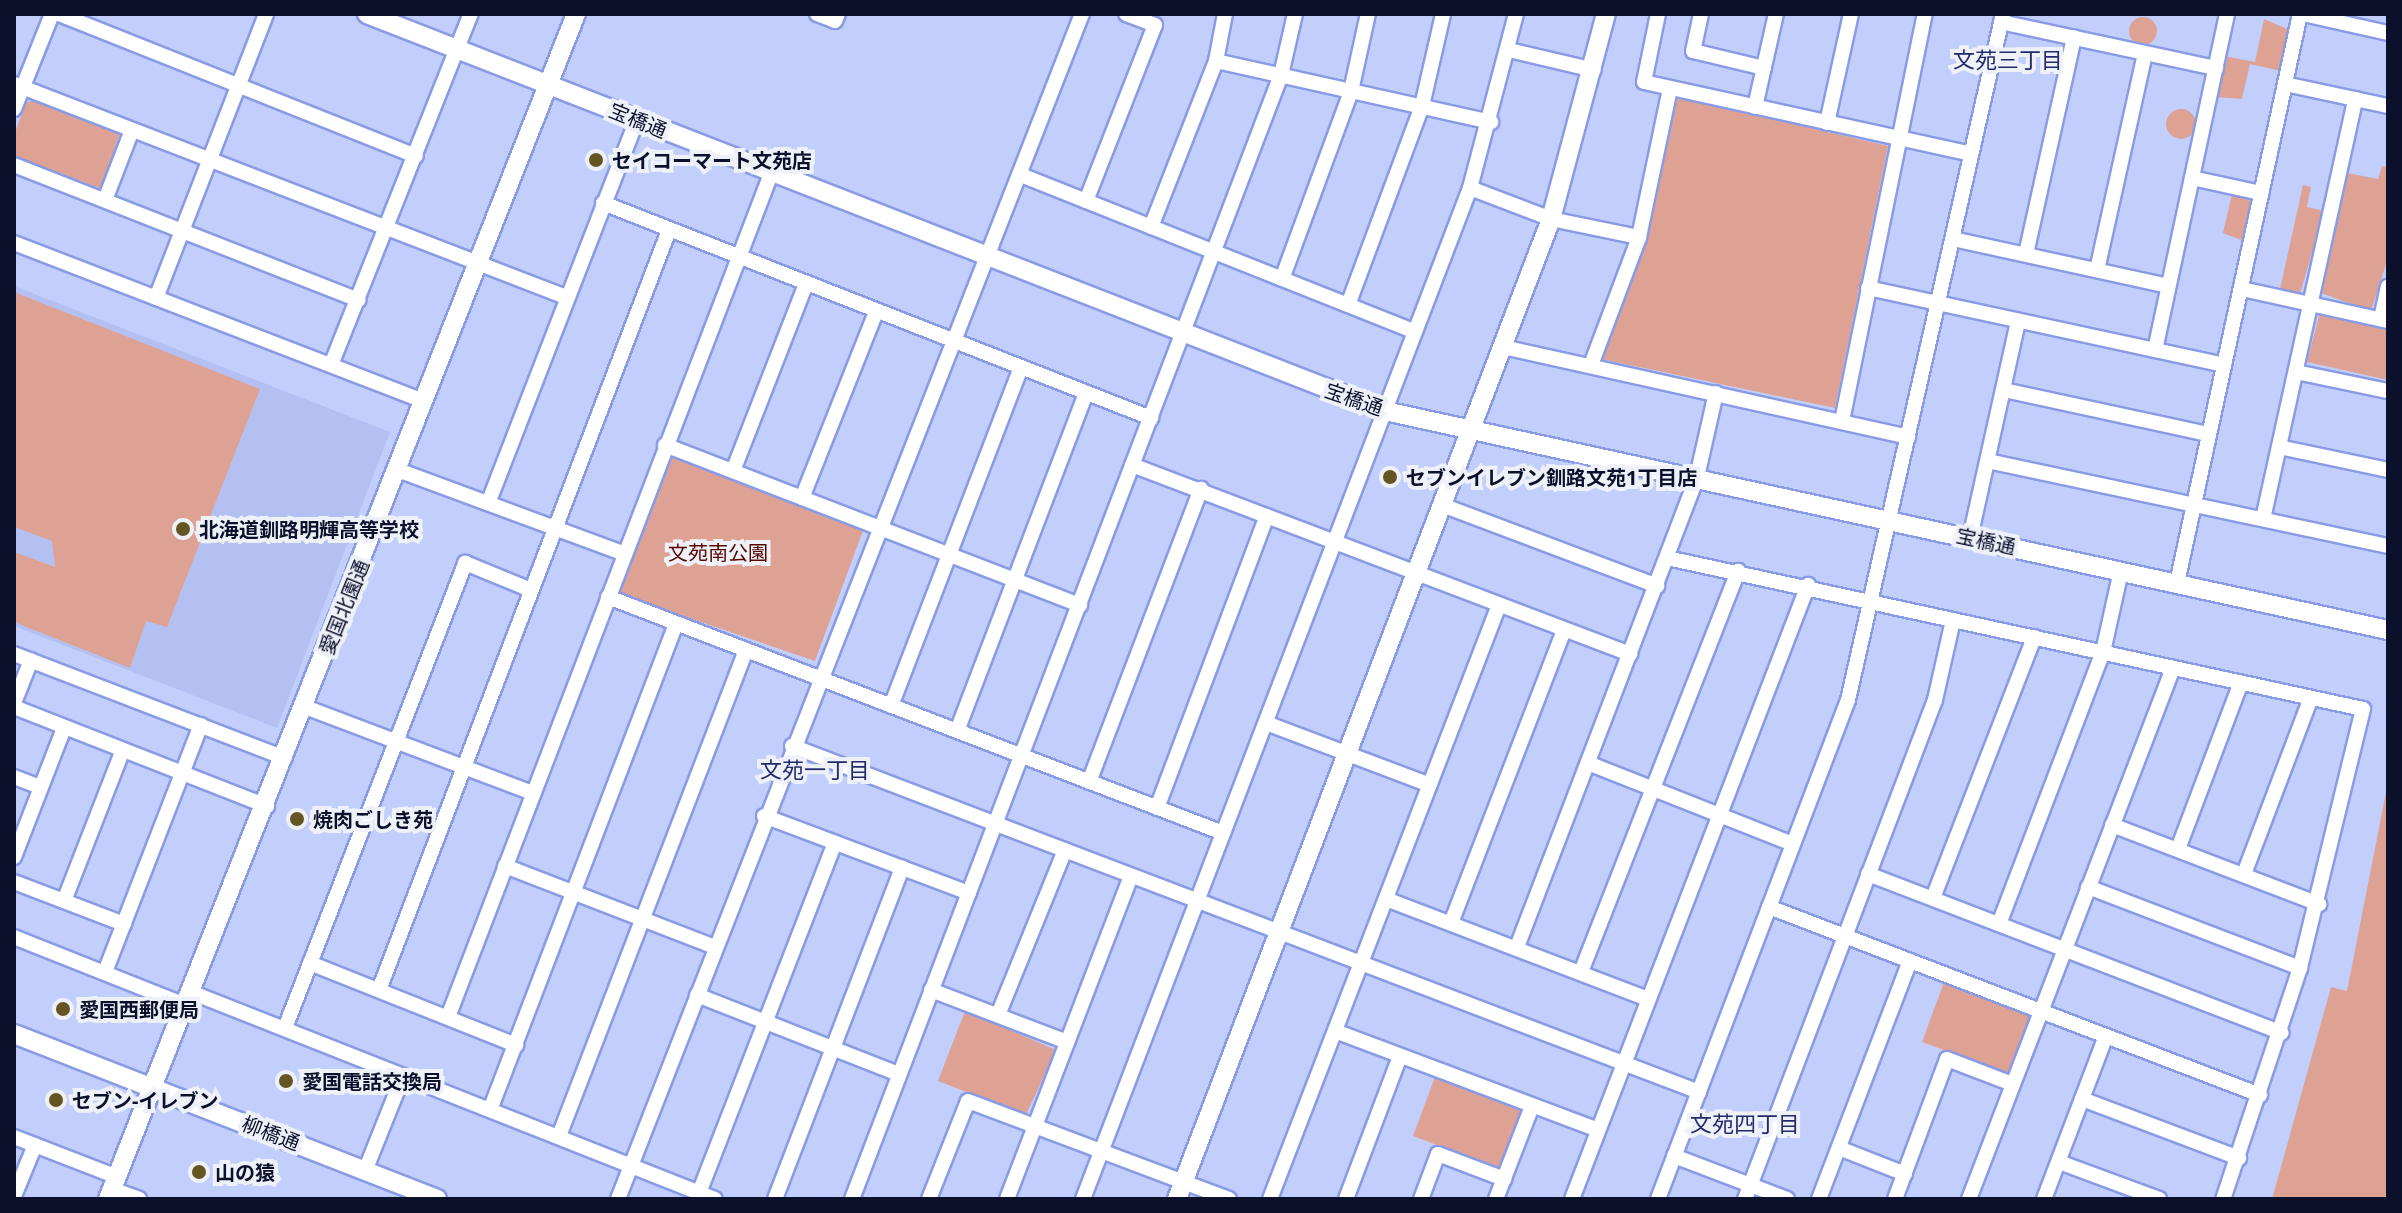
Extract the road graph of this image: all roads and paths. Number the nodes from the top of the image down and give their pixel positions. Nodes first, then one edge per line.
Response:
1 (52, 14) edge
2 (59, 14) edge
3 (266, 14) edge
4 (367, 14) edge
5 (471, 14) edge
6 (576, 14) edge
7 (817, 14) edge
8 (838, 14) edge
9 (1082, 14) edge
10 (1126, 14) edge
11 (1225, 14) edge
12 (1295, 14) edge
13 (1368, 14) edge
14 (1443, 14) edge
15 (1516, 14) edge
16 (1606, 14) edge
17 (1658, 14) edge
18 (1701, 14) edge
19 (1776, 14) edge
20 (1851, 14) edge
21 (1925, 14) edge
22 (2227, 14) edge
23 (2302, 14) edge
24 (2373, 14) edge
25 (2002, 18) edge
26 (2370, 29) junction
27 (2388, 33) edge
28 (2074, 37) junction
29 (457, 49) junction
30 (1509, 50) junction
31 (2145, 53) junction
32 (1216, 61) junction
33 (1764, 68) junction
34 (2216, 68) junction
35 (1594, 70) junction
36 (1281, 75) junction
37 (547, 84) junction
38 (2285, 84) junction
39 (18, 86) edge
40 (238, 87) junction
41 (1670, 89) junction
42 (1351, 91) junction
43 (2355, 99) junction
44 (1422, 106) junction
45 (2388, 106) edge
46 (1755, 107) junction
47 (14, 109) edge
48 (637, 120) junction
49 (1491, 122) junction
50 (1827, 123) junction
51 (132, 130) junction
52 (1897, 139) junction
53 (1971, 154) junction
54 (416, 156) junction
55 (211, 160) junction
56 (14, 165) edge
57 (771, 174) junction
58 (1021, 175) junction
59 (2192, 178) junction
60 (1470, 188) junction
61 (2261, 193) junction
62 (105, 200) junction
63 (1086, 201) junction
64 (603, 203) junction
65 (1551, 219) junction
66 (1151, 227) junction
67 (386, 229) junction
68 (669, 230) junction
69 (181, 232) junction
70 (1639, 237) junction
71 (1953, 239) junction
72 (14, 243) edge
73 (1214, 252) junction
74 (2026, 254) junction
75 (739, 257) junction
76 (989, 259) junction
77 (479, 265) junction
78 (2097, 270) junction
79 (1282, 279) junction
80 (806, 284) junction
81 (2168, 286) junction
82 (2388, 287) edge
83 (1868, 288) junction
84 (2242, 289) junction
85 (566, 297) junction
86 (156, 298) junction
87 (358, 300) junction
88 (1937, 304) junction
89 (2311, 304) junction
90 (1348, 305) junction
91 (876, 312) junction
92 (2384, 320) edge
93 (2018, 321) junction
94 (1415, 332) junction
95 (1182, 336) junction
96 (955, 343) junction
97 (1503, 347) junction
98 (2155, 350) junction
99 (331, 365) junction
100 (1591, 365) junction
101 (2223, 365) junction
102 (1021, 368) junction
103 (2296, 372) junction
104 (2004, 390) junction
105 (2388, 391) edge
106 (1086, 393) junction
107 (1716, 393) junction
108 (424, 401) junction
109 (1385, 411) junction
110 (1151, 418) junction
111 (1842, 421) junction
112 (1470, 430) junction
113 (2207, 434) junction
114 (1908, 437) junction
115 (665, 445) junction
116 (2279, 447) junction
117 (1988, 461) junction
118 (1132, 465) junction
119 (398, 470) junction
120 (2388, 470) edge
121 (733, 471) junction
122 (1697, 477) junction
123 (1201, 489) junction
124 (802, 498) junction
125 (489, 501) junction
126 (2193, 504) junction
127 (1442, 505) junction
128 (1267, 516) junction
129 (2263, 519) junction
130 (1892, 521) junction
131 (557, 528) junction
132 (880, 528) junction
133 (1970, 538) junction
134 (1334, 542) junction
135 (2388, 546) edge
136 (625, 554) junction
137 (948, 554) junction
138 (1667, 558) junction
139 (1738, 571) junction
140 (2121, 571) junction
141 (1415, 574) junction
142 (1014, 580) junction
143 (2177, 583) junction
144 (1808, 585) junction
145 (1657, 586) junction
146 (531, 590) junction
147 (608, 597) junction
148 (1875, 604) junction
149 (1080, 605) junction
150 (1499, 605) junction
151 (1953, 620) junction
152 (676, 624) junction
153 (1564, 630) junction
154 (2388, 630) edge
155 (2034, 637) junction
156 (746, 650) junction
157 (2103, 652) junction
158 (14, 654) edge
159 (1630, 654) junction
160 (31, 660) junction
161 (2173, 668) junction
162 (819, 678) junction
163 (2241, 682) junction
164 (2311, 698) junction
165 (14, 705) edge
166 (891, 706) junction
167 (305, 707) junction
168 (1266, 723) junction
169 (201, 725) junction
170 (64, 728) junction
171 (957, 731) junction
172 (396, 741) junction
173 (792, 746) junction
174 (123, 750) junction
175 (1347, 754) junction
176 (1023, 757) junction
177 (285, 758) junction
178 (1588, 763) junction
179 (463, 768) junction
180 (182, 773) junction
181 (14, 777) edge
182 (1089, 782) junction
183 (1430, 785) junction
184 (1654, 786) junction
185 (40, 787) junction
186 (533, 793) junction
187 (267, 806) junction
188 (1157, 808) junction
189 (764, 816) junction
190 (1718, 816) junction
191 (995, 824) junction
192 (2112, 825) junction
193 (1223, 833) junction
194 (835, 842) junction
195 (1793, 844) junction
196 (2178, 849) junction
197 (1065, 850) junction
198 (14, 857) edge
199 (505, 866) junction
200 (902, 868) junction
201 (1868, 874) junction
202 (2244, 874) junction
203 (1131, 876) junction
204 (14, 882) edge
205 (2088, 887) junction
206 (574, 892) junction
207 (969, 893) junction
208 (1933, 898) junction
209 (1386, 899) junction
210 (64, 901) junction
211 (1198, 901) junction
212 (2319, 904) junction
213 (1769, 907) junction
214 (643, 918) junction
215 (1451, 923) junction
216 (124, 924) junction
217 (1999, 924) junction
218 (1278, 932) junction
219 (1845, 935) junction
220 (14, 937) edge
221 (715, 947) junction
222 (1517, 947) junction
223 (2065, 948) junction
224 (1910, 961) junction
225 (310, 963) junction
226 (1360, 963) junction
227 (2300, 968) junction
228 (105, 972) junction
229 (1581, 972) junction
230 (379, 990) junction
231 (931, 990) junction
232 (697, 995) junction
233 (1648, 999) junction
234 (190, 1000) junction
235 (2041, 1011) junction
236 (998, 1015) junction
237 (448, 1017) junction
238 (767, 1022) junction
239 (285, 1028) junction
240 (1335, 1031) junction
241 (2282, 1033) junction
242 (14, 1034) edge
243 (2106, 1036) junction
244 (1067, 1042) junction
245 (516, 1045) junction
246 (834, 1048) junction
247 (1400, 1056) junction
248 (1623, 1064) junction
249 (899, 1074) junction
250 (403, 1076) junction
251 (2012, 1084) junction
252 (154, 1089) junction
253 (1699, 1092) junction
254 (2260, 1095) junction
255 (2082, 1099) junction
256 (1532, 1106) junction
257 (490, 1110) junction
258 (1035, 1125) junction
259 (1598, 1130) junction
260 (559, 1136) junction
261 (14, 1137) edge
262 (35, 1145) junction
263 (1839, 1148) junction
264 (1101, 1151) junction
265 (1674, 1156) junction
266 (2239, 1158) junction
267 (2059, 1162) junction
268 (631, 1166) junction
269 (365, 1171) junction
270 (1905, 1174) junction
271 (1504, 1179) junction
272 (112, 1188) edge
273 (1180, 1190) edge
274 (1747, 1192) edge
275 (699, 1193) junction
276 (14, 1196) edge
277 (139, 1199) edge
278 (437, 1199) edge
279 (618, 1199) edge
280 (715, 1199) edge
281 (775, 1199) edge
282 (852, 1199) edge
283 (929, 1199) edge
284 (1007, 1199) edge
285 (1083, 1199) edge
286 (1229, 1199) edge
287 (1270, 1199) edge
288 (1346, 1199) edge
289 (1421, 1199) edge
290 (1496, 1199) edge
291 (1572, 1199) edge
292 (1658, 1199) edge
293 (1787, 1199) edge
294 (1819, 1199) edge
295 (1895, 1199) edge
296 (1970, 1199) edge
297 (2044, 1199) edge
298 (2159, 1199) edge
299 (2223, 1199) edge

1 - 39 street
2 - 40 street
3 - 40 street
4 - 29 street, 宝橋通
5 - 29 street
6 - 37 street, 愛国北園通
7 - 8 street
9 - 58 street
10 - 63 street
11 - 32 street
12 - 36 street
13 - 42 street
14 - 44 street
15 - 30 street
16 - 35 street
17 - 41 street
18 - 33 street
19 - 33 street
20 - 50 street
21 - 52 street
22 - 34 street
23 - 26 street
23 - 38 street
24 - 26 street
25 - 28 street
25 - 53 street
26 - 27 street
28 - 31 street
28 - 74 street
29 - 37 street, 宝橋通
29 - 54 street
30 - 35 street
30 - 49 street
31 - 34 street
31 - 78 street
32 - 36 street
32 - 66 street
33 - 46 street
34 - 59 street
35 - 65 street
36 - 42 street
36 - 73 street
37 - 48 street, 宝橋通
37 - 77 street, 愛国北園通
38 - 43 street
38 - 61 street
39 - 47 street
39 - 51 street
40 - 54 street
40 - 55 street
41 - 46 street
41 - 70 street
42 - 44 street
42 - 79 street
43 - 45 street
43 - 89 street
44 - 49 street
44 - 90 street
46 - 50 street
48 - 57 street, 宝橋通
48 - 64 street
49 - 60 street
50 - 52 street
51 - 55 street
51 - 62 street
52 - 53 street
52 - 83 street
53 - 71 street
54 - 67 street
55 - 67 street
55 - 69 street
56 - 62 street
57 - 75 street
57 - 76 street, 宝橋通
58 - 63 street
58 - 76 street
59 - 61 street
59 - 81 street
60 - 65 street
60 - 94 street
61 - 84 street
62 - 69 street
63 - 66 street
64 - 68 street
64 - 85 street
65 - 70 street
65 - 97 street
66 - 73 street
67 - 77 street
67 - 87 street
68 - 75 street
68 - 131 street
69 - 86 street
69 - 87 street
70 - 100 street
71 - 74 street
71 - 88 street
72 - 86 street
73 - 79 street
73 - 95 street
74 - 78 street
75 - 80 street
75 - 115 street
76 - 95 street, 宝橋通
76 - 96 street
77 - 85 street
77 - 108 street, 愛国北園通
78 - 81 street
79 - 90 street
80 - 91 street
80 - 121 street
81 - 98 street
82 - 92 street
83 - 88 street
83 - 111 street
84 - 89 street
84 - 101 street
85 - 125 street
86 - 99 street
87 - 99 street
88 - 93 street
88 - 114 street
89 - 92 street
89 - 103 street
90 - 94 street
91 - 96 street
91 - 124 street
93 - 98 street
93 - 104 street
94 - 109 street
95 - 109 street, 宝橋通
95 - 110 street
96 - 102 street
96 - 132 street
97 - 100 street
97 - 112 street
98 - 101 street
99 - 108 street
100 - 107 street
101 - 113 street
102 - 106 street
102 - 137 street
103 - 105 street
103 - 116 street
104 - 113 street
104 - 117 street
106 - 110 street
106 - 142 street
107 - 111 street
107 - 122 street
108 - 119 street, 愛国北園通
109 - 112 street, 宝橋通
109 - 134 street
110 - 118 street
111 - 114 street
112 - 122 street, 宝橋通
112 - 127 street
113 - 126 street
114 - 130 street
115 - 121 street
115 - 136 street
116 - 120 street
116 - 129 street
117 - 126 street
117 - 133 street
118 - 123 street
118 - 149 street
119 - 125 street
119 - 167 street, 愛国北園通
121 - 124 street
122 - 130 street, 宝橋通
122 - 138 street
123 - 128 street
123 - 182 street
124 - 132 street
125 - 131 street
126 - 129 street
126 - 143 street
127 - 141 street
127 - 145 street
128 - 134 street
128 - 188 street
129 - 135 street
130 - 133 street, 宝橋通
130 - 148 street
131 - 136 street
131 - 146 street
132 - 137 street
132 - 162 street
133 - 140 street, 宝橋通
134 - 141 street
134 - 168 street
136 - 147 street
137 - 142 street
137 - 166 street
138 - 139 street
138 - 145 street
139 - 144 street
139 - 184 street
140 - 143 street, 宝橋通
140 - 157 street
141 - 150 street
141 - 175 street
142 - 149 street
142 - 171 street
143 - 154 street, 宝橋通
144 - 148 street
144 - 190 street
145 - 159 street
146 - 172 street
146 - 179 street
147 - 152 street
147 - 186 street
148 - 151 street
148 - 195 street
149 - 176 street
150 - 153 street
150 - 183 street
151 - 155 street
151 - 201 street
152 - 156 street
152 - 206 street
153 - 159 street
153 - 215 street
155 - 157 street
155 - 208 street
156 - 162 street
156 - 214 street
157 - 161 street
157 - 217 street
158 - 160 street
159 - 178 street
160 - 165 street
160 - 169 street
161 - 163 street
161 - 192 street
162 - 166 street
162 - 173 street
163 - 164 street
163 - 196 street
164 - 202 street
164 - 212 street
165 - 170 street
166 - 171 street
167 - 172 street
167 - 177 street, 愛国北園通
168 - 175 street
168 - 193 street
169 - 177 street
169 - 180 street
170 - 174 street
170 - 185 street
171 - 176 street
172 - 179 street
172 - 225 street
173 - 189 street
173 - 191 street
174 - 180 street
174 - 210 street
175 - 183 street
175 - 218 street
176 - 182 street
176 - 191 street
177 - 187 street, 愛国北園通
178 - 184 street
178 - 222 street
179 - 186 street
179 - 230 street
180 - 187 street
180 - 216 street
181 - 185 street
182 - 188 street
183 - 209 street
184 - 190 street
184 - 229 street
185 - 198 street
186 - 199 street
187 - 234 street, 愛国北園通
188 - 193 street
189 - 194 street
189 - 221 street
190 - 195 street
190 - 233 street
191 - 197 street
191 - 207 street
192 - 196 street
192 - 205 street
193 - 211 street
194 - 200 street
194 - 238 street
195 - 213 street
196 - 202 street
197 - 203 street
197 - 236 street
199 - 206 street
199 - 237 street
200 - 207 street
200 - 246 street
201 - 208 street
201 - 219 street
202 - 212 street
203 - 211 street
203 - 244 street
204 - 210 street
205 - 223 street
205 - 227 street
206 - 214 street
206 - 245 street
207 - 231 street
208 - 217 street
209 - 215 street
209 - 226 street
210 - 216 street
211 - 218 street
211 - 264 street
212 - 227 street
213 - 219 street
213 - 253 street
214 - 221 street
214 - 260 street
215 - 222 street
216 - 228 street
217 - 223 street
218 - 226 street
218 - 273 street
219 - 224 street
219 - 274 street
220 - 228 street
221 - 232 street
222 - 229 street
223 - 235 street
223 - 241 street
224 - 235 street
224 - 263 street
225 - 230 street
225 - 239 street
226 - 240 street
226 - 248 street
227 - 241 street
228 - 234 street
229 - 233 street
230 - 237 street
231 - 236 street
231 - 249 street
232 - 238 street
232 - 268 street
233 - 248 street
234 - 239 street
234 - 252 street, 愛国北園通
235 - 243 street
235 - 251 street
236 - 244 street
237 - 245 street
238 - 246 street
238 - 275 street
239 - 250 street
240 - 247 street
240 - 287 street
241 - 254 street
242 - 252 street, 柳橋通
243 - 254 street
243 - 255 street
244 - 258 street
245 - 257 street
246 - 249 street
246 - 281 street
247 - 256 street
247 - 288 street
248 - 253 street
248 - 259 street
249 - 282 street
250 - 257 street
250 - 269 street
251 - 270 street
251 - 296 street
252 - 269 street, 柳橋通
252 - 272 street, 愛国北園通
253 - 265 street
254 - 266 street
255 - 266 street
255 - 267 street
256 - 259 street
256 - 271 street
257 - 260 street
258 - 264 street
258 - 283 street
258 - 284 street
259 - 291 street
260 - 268 street
261 - 262 street
262 - 272 street
262 - 276 street
263 - 270 street
263 - 294 street
264 - 273 street
264 - 285 street
265 - 274 street
265 - 292 street
266 - 299 street
267 - 297 street
267 - 298 street
268 - 275 street
268 - 279 street
269 - 278 street, 柳橋通
270 - 295 street
271 - 289 street
271 - 290 street
272 - 277 street
273 - 286 street
274 - 293 street
275 - 280 street

